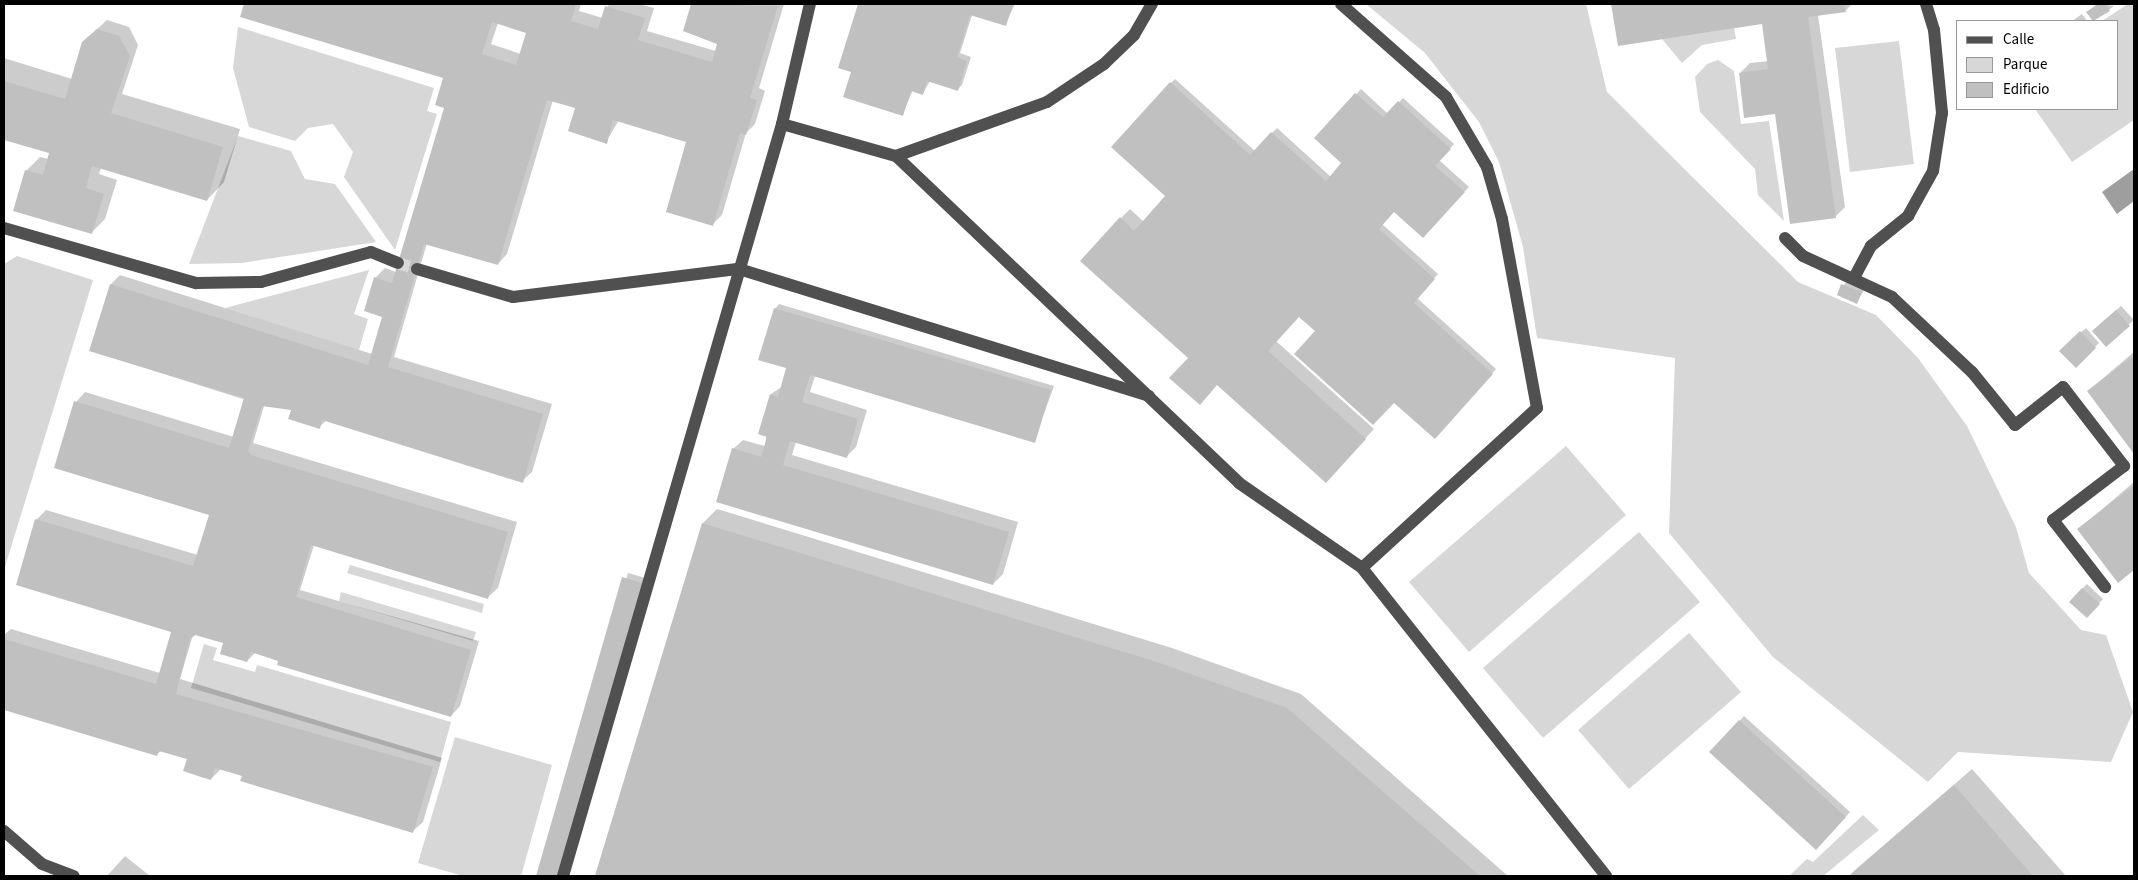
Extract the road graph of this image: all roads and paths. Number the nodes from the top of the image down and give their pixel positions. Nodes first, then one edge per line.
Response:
1 (810, 4) edge
2 (1152, 4) edge
3 (1340, 4) edge
4 (1926, 4) edge
5 (782, 124) junction
6 (896, 156) junction
7 (4, 228) edge
8 (1785, 238) dead end
9 (398, 264) tunnel mouth
10 (417, 269) tunnel mouth
11 (739, 269) junction
12 (1855, 276) junction
13 (1155, 398) junction
14 (1362, 568) junction
15 (2105, 588) dead end
16 (4, 832) edge
17 (74, 876) edge
18 (563, 876) edge
19 (1606, 876) edge

1 - 5 lane
2 - 6 lane
3 - 14 lane
4 - 12 lane
5 - 6 lane
5 - 11 lane
6 - 13 lane
7 - 9 lane
8 - 12 lane
10 - 11 lane
11 - 13 lane
11 - 18 lane
12 - 15 lane
13 - 14 lane
14 - 19 lane
16 - 17 lane

